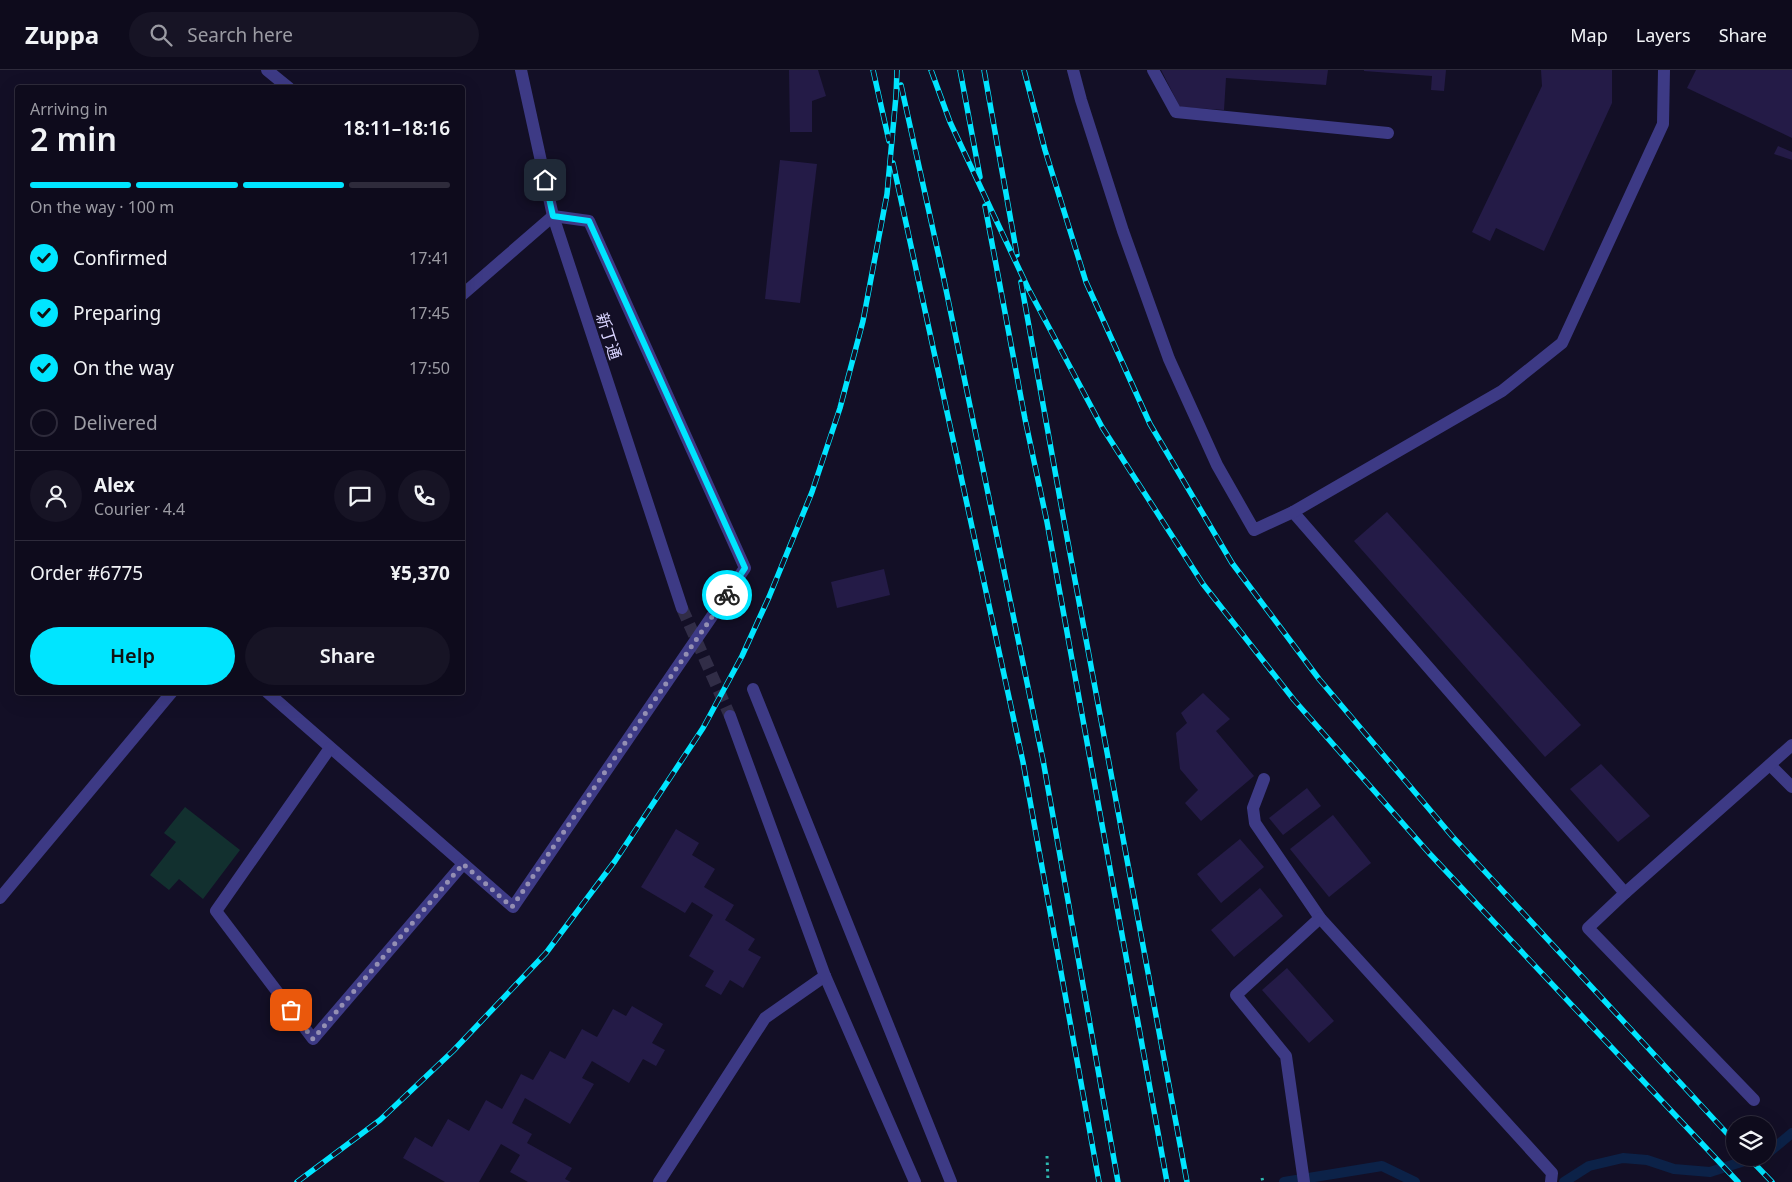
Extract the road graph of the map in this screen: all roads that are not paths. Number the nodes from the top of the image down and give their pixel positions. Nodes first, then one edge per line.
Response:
1 (267, 70) edge
2 (521, 70) edge
3 (1073, 70) edge
4 (1153, 70) edge
5 (1664, 70) edge
6 (285, 85) edge
7 (1388, 133) dead end
8 (553, 216) junction
9 (465, 292) edge
10 (1293, 512) junction
11 (682, 608) tunnel mouth
12 (753, 690) dead end
13 (169, 695) edge
14 (270, 695) edge
15 (730, 716) tunnel mouth
16 (1792, 745) edge
17 (330, 748) junction
18 (1770, 765) junction
19 (1264, 779) dead end
20 (1792, 787) edge
21 (463, 864) junction
22 (1625, 893) junction
23 (0, 898) edge
24 (1320, 918) junction
25 (825, 976) junction
26 (1754, 1100) dead end
27 (1551, 1177) edge
28 (659, 1182) edge
29 (915, 1182) edge
30 (951, 1182) edge
31 (1304, 1182) edge

1 - 6 street
2 - 8 street, 新丁通
3 - 10 street
4 - 7 street
5 - 10 street
8 - 9 street
8 - 11 street, 新丁通
8 - 21 street
10 - 22 street
12 - 30 street
13 - 23 street
14 - 17 street
15 - 25 street
16 - 18 street
17 - 21 street
17 - 21 street
18 - 20 street
18 - 22 street
19 - 24 street
22 - 26 street
24 - 27 street
24 - 31 street
25 - 28 street
25 - 29 street

